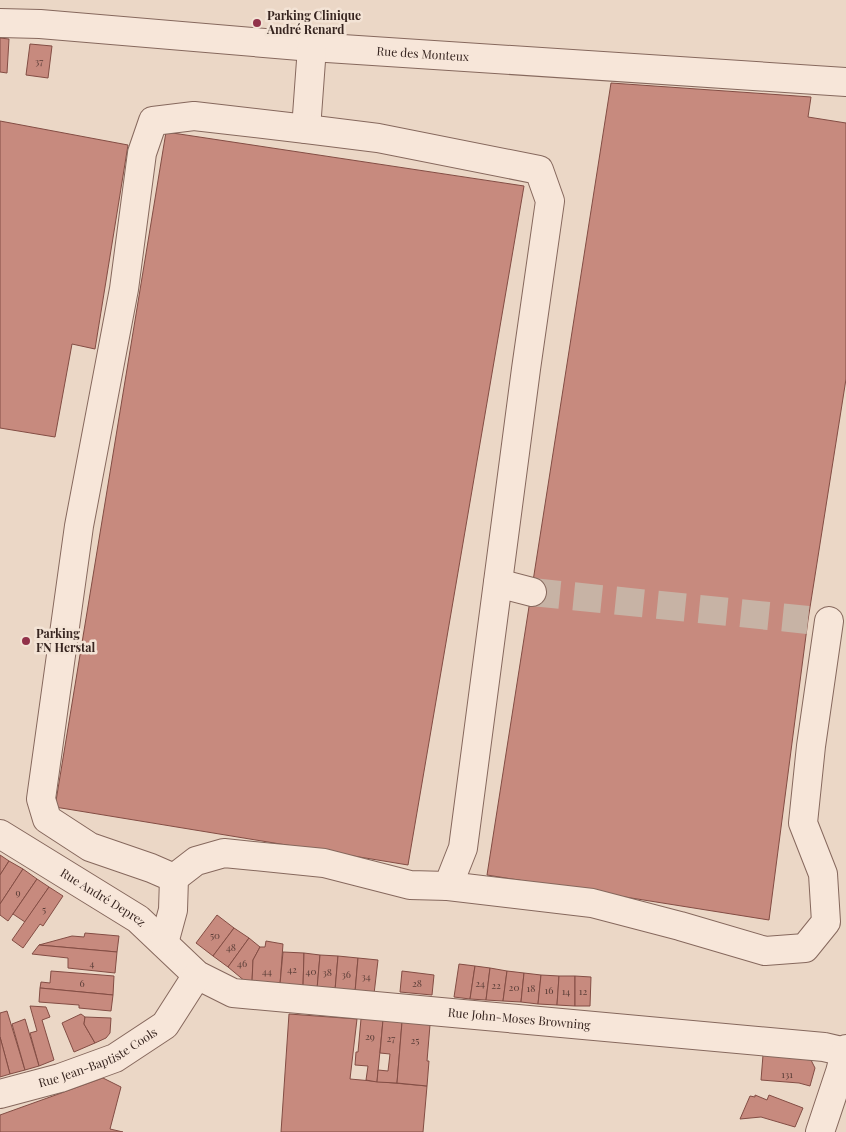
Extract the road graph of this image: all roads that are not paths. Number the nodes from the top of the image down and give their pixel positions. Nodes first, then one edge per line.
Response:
1 (0, 23) edge
2 (312, 47) junction
3 (846, 82) edge
4 (306, 129) junction
5 (498, 583) junction
6 (532, 592) tunnel mouth
7 (828, 620) edge
8 (0, 834) edge
9 (174, 878) junction
10 (448, 886) junction
11 (164, 943) junction
12 (197, 975) junction
13 (846, 1051) edge
14 (0, 1094) edge
15 (820, 1132) edge

1 - 2 street, Rue des Monteux
2 - 3 street, Rue des Monteux
2 - 4 street
4 - 5 street
4 - 9 street
5 - 6 street
5 - 10 street
7 - 10 street
8 - 11 street, Rue André Deprez
9 - 10 street
9 - 11 street
11 - 12 street, Rue André Deprez
12 - 13 street, Rue John-Moses Browning
12 - 14 street, Rue Jean-Baptiste Cools
13 - 15 street

